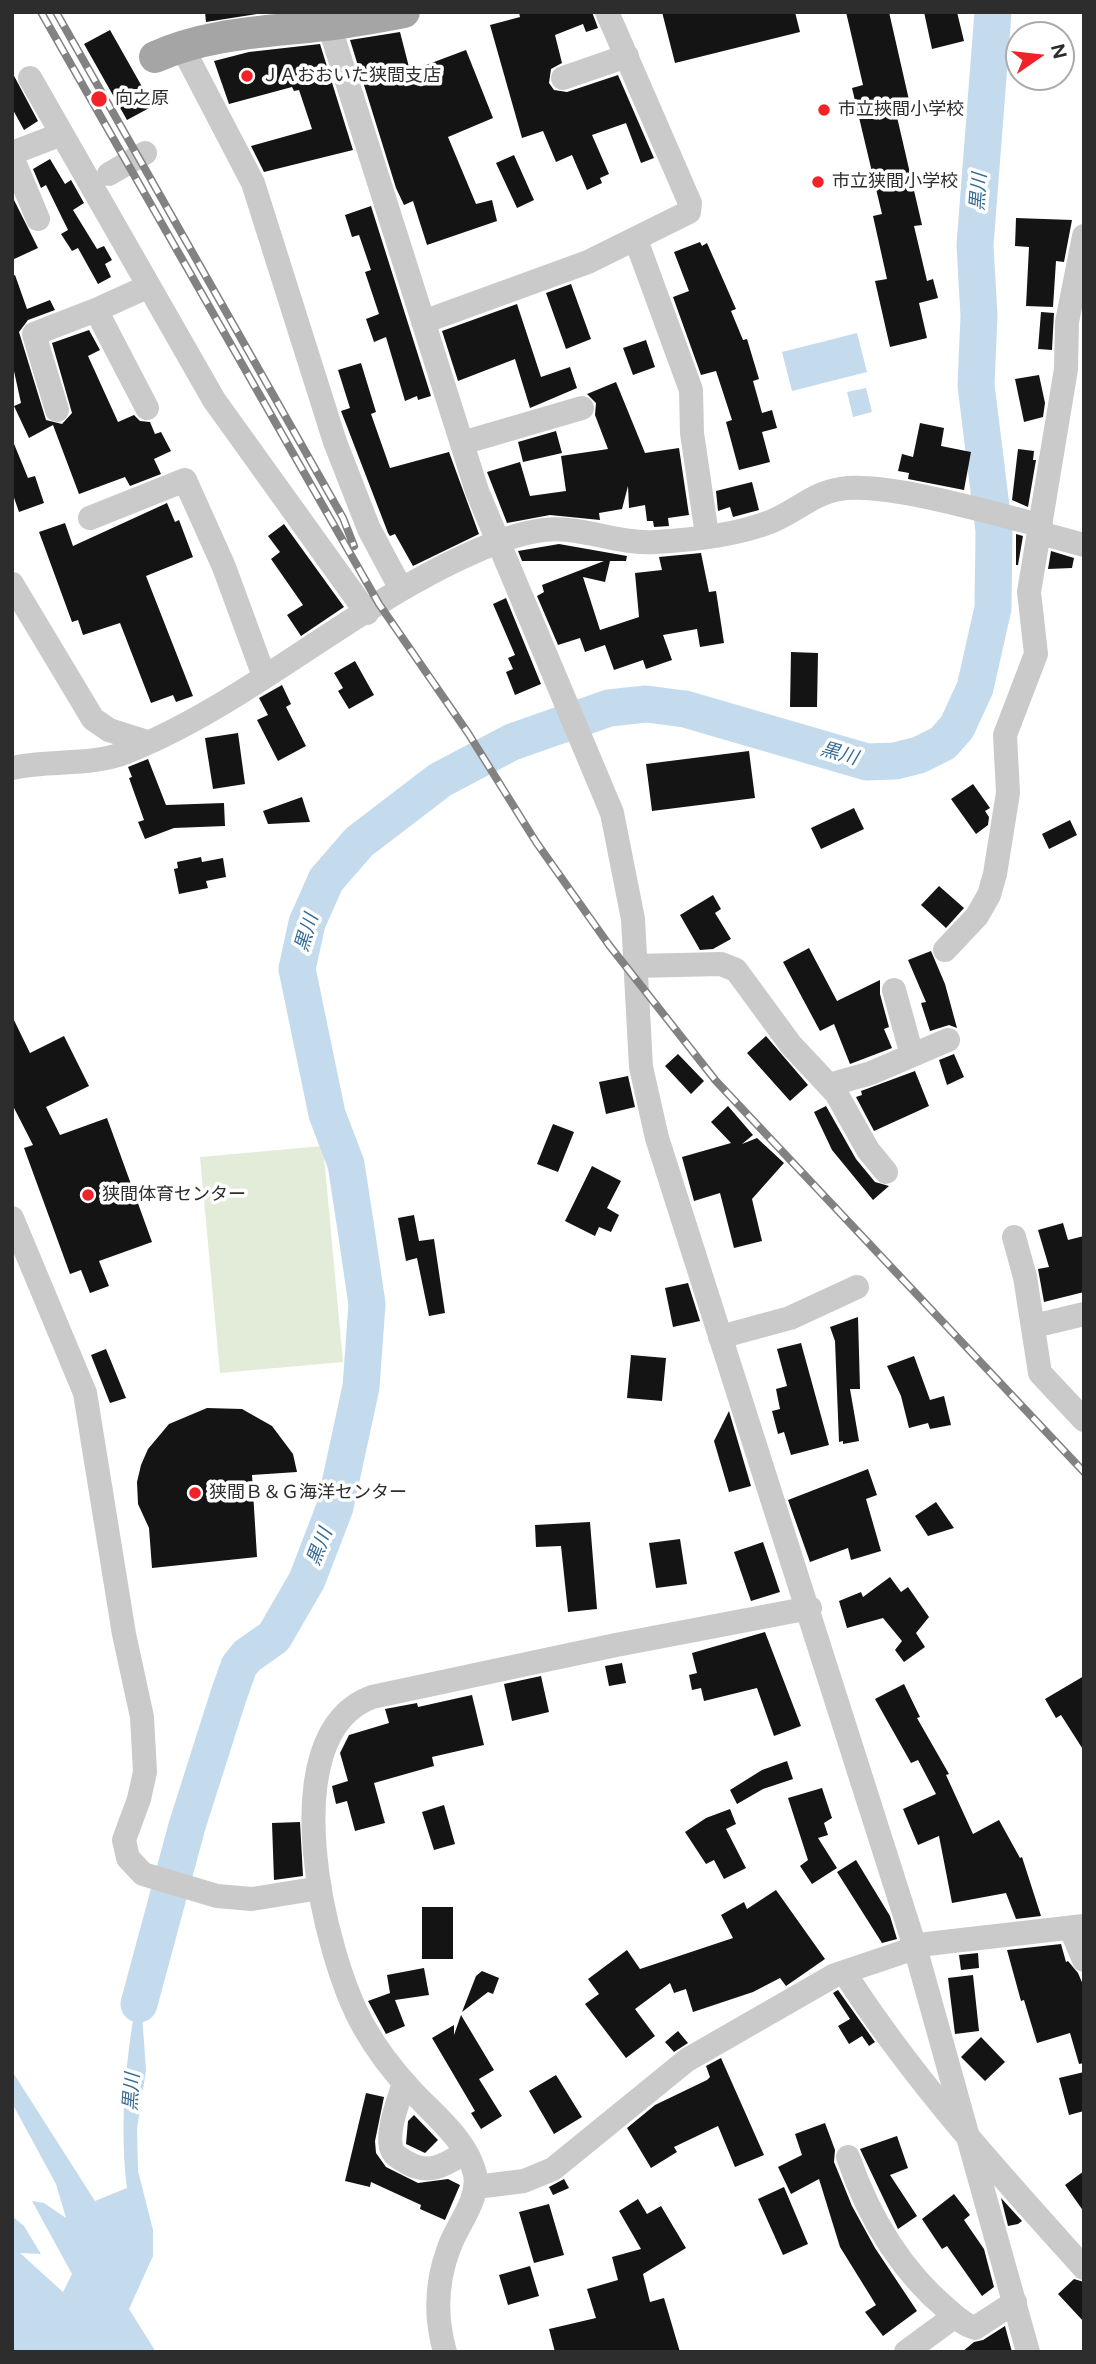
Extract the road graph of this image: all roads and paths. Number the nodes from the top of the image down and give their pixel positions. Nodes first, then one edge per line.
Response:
1 (404, 12) edge
2 (607, 12) edge
3 (326, 19) edge
4 (168, 51) joint
5 (626, 56) junction
6 (30, 78) dead end
7 (563, 78) dead end
8 (62, 134) junction
9 (145, 153) dead end
10 (12, 155) edge
11 (109, 174) dead end
12 (38, 219) dead end
13 (1084, 236) edge
14 (636, 240) junction
15 (149, 286) junction
16 (96, 310) junction
17 (423, 322) junction
18 (147, 408) dead end
19 (582, 408) dead end
20 (57, 410) dead end
21 (461, 443) junction
22 (90, 518) dead end
23 (1039, 527) junction
24 (707, 535) junction
25 (497, 542) junction
26 (1084, 545) edge
27 (12, 584) edge
28 (401, 589) junction
29 (367, 613) junction
30 (264, 676) junction
31 (147, 742) junction
32 (12, 768) edge
33 (945, 950) dead end
34 (635, 966) junction
35 (894, 990) dead end
36 (948, 1040) dead end
37 (912, 1055) junction
38 (829, 1085) junction
39 (886, 1172) dead end
40 (12, 1219) edge
41 (1014, 1237) dead end
42 (857, 1287) dead end
43 (1084, 1314) edge
44 (1034, 1326) junction
45 (720, 1337) junction
46 (1084, 1420) edge
47 (810, 1608) junction
48 (320, 1888) junction
49 (1077, 1927) edge
50 (915, 1947) junction
51 (1084, 1960) edge
52 (844, 1972) junction
53 (404, 2082) junction
54 (971, 2140) junction
55 (466, 2152) junction
56 (848, 2157) dead end
57 (476, 2187) junction
58 (1084, 2267) edge
59 (1015, 2302) junction
60 (955, 2316) junction
61 (445, 2352) edge
62 (906, 2352) edge
63 (1028, 2352) edge

1 - 3 main road
2 - 5 street
3 - 4 main road
3 - 17 street
4 - 28 street
5 - 7 street
5 - 14 street
6 - 8 street
8 - 10 street
8 - 15 street
9 - 11 street
10 - 12 street
13 - 23 street
14 - 17 street
14 - 24 street
15 - 16 street
15 - 29 street
16 - 18 street
16 - 20 street
17 - 21 street
19 - 21 street
21 - 25 street
22 - 30 street
23 - 24 street
23 - 26 street
23 - 33 street
24 - 25 street
25 - 28 street
25 - 34 street
27 - 31 street
28 - 29 street
29 - 30 street
30 - 31 street
31 - 32 street
34 - 38 street
34 - 45 street
35 - 37 street
36 - 37 street
37 - 38 street
38 - 39 street
40 - 48 street
41 - 44 street
42 - 45 street
43 - 44 street
44 - 46 street
45 - 47 street
47 - 48 street
47 - 50 street
48 - 53 street
49 - 50 street
49 - 51 street
50 - 52 street
50 - 54 street
52 - 54 street
52 - 57 street
53 - 55 street
53 - 55 street
54 - 58 street
54 - 59 street
55 - 57 street
56 - 60 street
57 - 61 street
59 - 60 street
59 - 63 street
60 - 62 street

